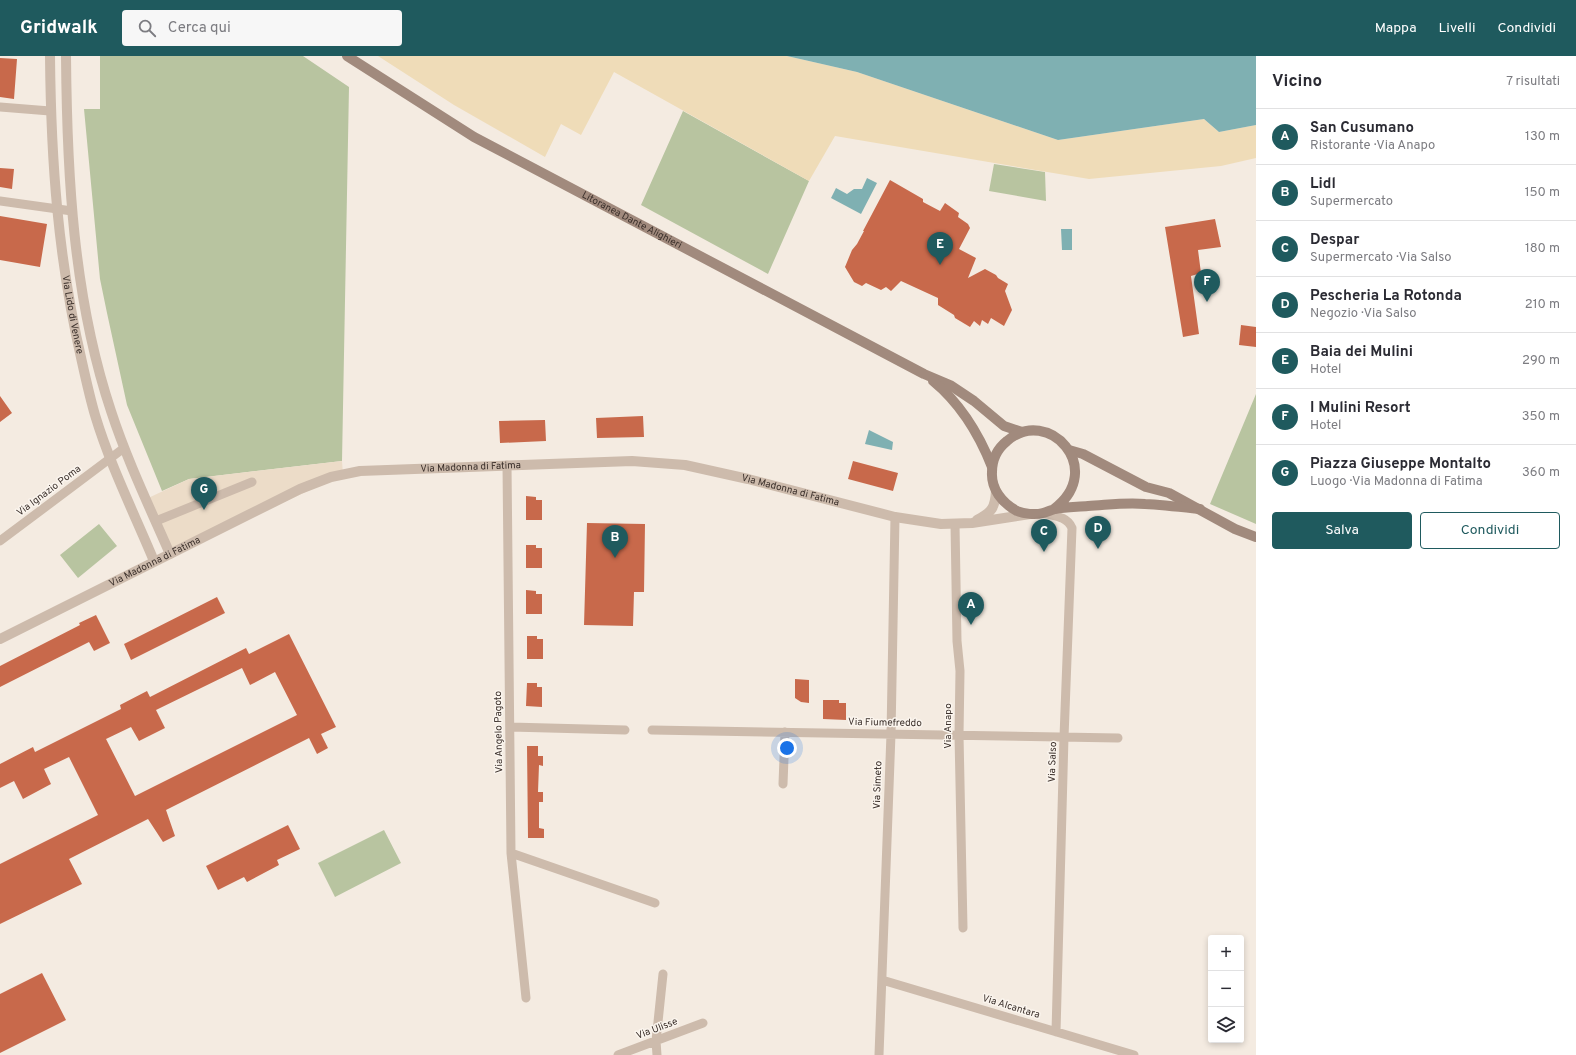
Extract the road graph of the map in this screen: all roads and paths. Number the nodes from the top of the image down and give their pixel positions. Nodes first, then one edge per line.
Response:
1 (50, 56) edge
2 (66, 56) edge
3 (347, 56) edge
4 (0, 107) edge
5 (50, 112) junction
6 (0, 201) edge
7 (56, 209) junction
8 (72, 211) junction
9 (924, 374) junction
10 (1022, 432) junction
11 (124, 448) junction
12 (1069, 450) junction
13 (110, 459) junction
14 (507, 465) junction
15 (992, 467) junction
16 (252, 482) dead end
17 (996, 491) junction
18 (1054, 509) junction
19 (1200, 509) junction
20 (1030, 514) junction
21 (1043, 514) junction
22 (895, 517) junction
23 (156, 521) junction
24 (972, 523) junction
25 (955, 524) junction
26 (1256, 537) edge
27 (0, 541) edge
28 (170, 554) junction
29 (154, 561) junction
30 (0, 639) edge
31 (510, 728) junction
32 (625, 730) dead end
33 (652, 730) dead end
34 (785, 732) junction
35 (891, 734) junction
36 (959, 735) junction
37 (1064, 737) junction
38 (1118, 738) dead end
39 (783, 784) dead end
40 (511, 853) junction
41 (655, 904) dead end
42 (963, 928) dead end
43 (663, 974) dead end
44 (882, 980) junction
45 (526, 998) dead end
46 (703, 1023) dead end
47 (1056, 1032) junction
48 (656, 1041) junction
49 (618, 1055) edge
50 (657, 1055) edge
51 (879, 1055) edge
52 (1134, 1055) edge

1 - 5 street, Via Lido di Venere
2 - 8 street, Via Lido di Venere
3 - 9 main road, Litoranea Dante Alighieri
4 - 5 street
5 - 7 street, Via Lido di Venere
6 - 7 street
7 - 8 street
7 - 13 street, Via Lido di Venere
8 - 11 street, Via Lido di Venere
9 - 10 main road
9 - 15 main road
10 - 12 main road
10 - 15 main road
11 - 13 street, Via Ignazio Poma
11 - 23 street, Via Lido di Venere
12 - 18 main road
12 - 19 main road
13 - 27 street, Via Ignazio Poma
13 - 29 street, Via Lido di Venere
14 - 22 street, Via Madonna di Fatima
14 - 28 street, Via Madonna di Fatima
14 - 31 street, Via Angelo Pagoto
15 - 17 main road
16 - 23 street
17 - 20 main road
17 - 24 street
18 - 19 main road
18 - 21 main road
19 - 26 main road
20 - 21 main road
20 - 24 street, Via Madonna di Fatima
21 - 37 street, Via Salso
22 - 25 street, Via Madonna di Fatima
22 - 35 street, Via Simeto
23 - 28 street, Via Lido di Venere
24 - 25 street, Via Madonna di Fatima
25 - 36 street, Via Anapo
28 - 29 street, Via Madonna di Fatima
29 - 30 street, Via Madonna di Fatima
31 - 32 street
31 - 40 street, Via Angelo Pagoto
33 - 34 street, Via Fiumefreddo
34 - 35 street, Via Fiumefreddo
34 - 39 street
35 - 36 street, Via Fiumefreddo
35 - 44 street, Via Simeto
36 - 37 street, Via Fiumefreddo
36 - 42 street, Via Anapo
37 - 38 street, Via Fiumefreddo
37 - 47 street, Via Salso
40 - 41 street
40 - 45 street, Via Angelo Pagoto
43 - 48 street
44 - 47 street, Via Alcantara
44 - 51 street, Via Simeto
46 - 48 street, Via Ulisse
47 - 52 street, Via Alcantara
48 - 49 street, Via Ulisse
48 - 50 street

